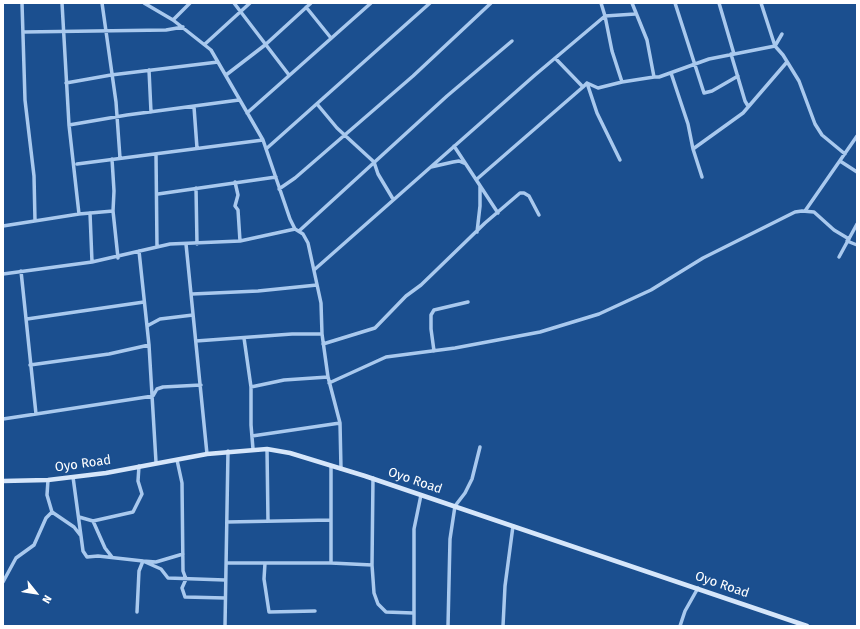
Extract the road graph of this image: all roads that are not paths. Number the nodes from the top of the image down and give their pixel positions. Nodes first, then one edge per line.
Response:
1 (22, 3) edge
2 (62, 3) edge
3 (102, 3) edge
4 (144, 3) edge
5 (190, 3) edge
6 (234, 3) edge
7 (250, 3) edge
8 (311, 3) edge
9 (371, 3) edge
10 (430, 3) edge
11 (490, 3) edge
12 (601, 3) edge
13 (632, 3) edge
14 (675, 3) edge
15 (719, 3) edge
16 (761, 3) edge
17 (306, 7) junction
18 (241, 11) junction
19 (636, 14) junction
20 (605, 16) junction
21 (173, 20) junction
22 (183, 27) junction
23 (105, 31) junction
24 (22, 32) junction
25 (62, 32) junction
26 (782, 34) dead end
27 (331, 38) junction
28 (512, 41) dead end
29 (204, 44) junction
30 (264, 45) junction
31 (775, 46) junction
32 (733, 54) junction
33 (555, 58) junction
34 (218, 62) junction
35 (787, 62) junction
36 (694, 64) junction
37 (149, 70) junction
38 (671, 73) junction
39 (111, 75) junction
40 (289, 75) junction
41 (226, 76) junction
42 (654, 76) junction
43 (738, 76) junction
44 (622, 82) junction
45 (66, 83) junction
46 (587, 83) junction
47 (583, 87) junction
48 (239, 100) junction
49 (317, 104) junction
50 (748, 106) junction
51 (194, 107) junction
52 (151, 112) junction
53 (247, 113) junction
54 (116, 118) junction
55 (69, 125) junction
56 (344, 134) junction
57 (857, 136) edge
58 (263, 140) junction
59 (454, 146) junction
60 (198, 148) junction
61 (266, 149) junction
62 (693, 149) junction
63 (156, 154) junction
64 (845, 154) junction
65 (120, 158) junction
66 (112, 159) junction
67 (620, 160) dead end
68 (840, 160) junction
69 (73, 161) junction
70 (374, 162) junction
71 (77, 164) junction
72 (466, 164) junction
73 (430, 167) junction
74 (74, 169) junction
75 (857, 172) edge
76 (276, 177) junction
77 (702, 177) dead end
78 (476, 179) junction
79 (235, 182) junction
80 (480, 185) junction
81 (196, 188) junction
82 (278, 189) junction
83 (158, 194) junction
84 (393, 199) junction
85 (113, 211) junction
86 (805, 211) junction
87 (498, 212) junction
88 (90, 213) junction
89 (79, 214) junction
90 (539, 214) dead end
91 (35, 221) junction
92 (857, 224) edge
93 (3, 226) edge
94 (297, 230) junction
95 (476, 233) junction
96 (848, 240) junction
97 (240, 241) junction
98 (186, 244) junction
99 (196, 244) junction
100 (857, 245) edge
101 (157, 247) junction
102 (139, 251) junction
103 (839, 257) dead end
104 (118, 258) junction
105 (92, 262) junction
106 (314, 270) junction
107 (21, 271) junction
108 (3, 274) edge
109 (317, 284) junction
110 (192, 294) junction
111 (144, 302) junction
112 (468, 302) dead end
113 (193, 315) junction
114 (27, 319) junction
115 (147, 326) junction
116 (322, 334) junction
117 (244, 338) junction
118 (196, 341) junction
119 (323, 344) junction
120 (150, 345) junction
121 (434, 351) junction
122 (30, 365) junction
123 (328, 377) junction
124 (329, 382) junction
125 (201, 386) junction
126 (250, 387) junction
127 (153, 396) junction
128 (36, 414) junction
129 (3, 419) edge
130 (340, 423) junction
131 (252, 436) junction
132 (480, 447) dead end
133 (253, 449) junction
134 (267, 449) junction
135 (228, 451) junction
136 (207, 454) junction
137 (177, 460) junction
138 (156, 462) junction
139 (139, 466) junction
140 (332, 466) junction
141 (341, 468) junction
142 (73, 477) junction
143 (373, 478) junction
144 (48, 480) junction
145 (3, 481) edge
146 (421, 495) junction
147 (455, 506) junction
148 (52, 512) junction
149 (79, 517) junction
150 (331, 520) junction
151 (93, 521) junction
152 (268, 521) junction
153 (227, 522) junction
154 (513, 526) junction
155 (81, 536) junction
156 (183, 554) junction
157 (112, 557) junction
158 (143, 562) junction
159 (226, 563) junction
160 (265, 563) junction
161 (331, 563) junction
162 (372, 565) junction
163 (186, 579) junction
164 (225, 580) junction
165 (3, 582) edge
166 (698, 588) junction
167 (225, 598) junction
168 (315, 611) dead end
169 (137, 612) dead end
170 (413, 613) junction
171 (225, 626) edge
172 (414, 626) edge
173 (448, 626) edge
174 (503, 626) edge
175 (680, 626) edge
176 (807, 626) edge

1 - 24 street
2 - 25 street
3 - 23 street
4 - 21 street
5 - 21 street
6 - 18 street
7 - 18 street
8 - 17 street
9 - 27 street
10 - 49 street
11 - 56 street
12 - 20 street
13 - 19 street
14 - 36 street
15 - 32 street
16 - 31 street
17 - 27 street
17 - 30 street
18 - 29 street
18 - 30 street
19 - 20 street
19 - 42 street
20 - 33 street
20 - 44 street
21 - 22 street
22 - 23 street
22 - 29 street
23 - 25 street
23 - 39 street
24 - 25 street
24 - 91 street
25 - 45 street
26 - 31 street
27 - 40 street
28 - 70 street
29 - 34 street
30 - 40 street
30 - 41 street
31 - 32 street
31 - 35 street
32 - 36 street
32 - 43 street
33 - 47 street
33 - 59 street
34 - 37 street
34 - 41 street
35 - 50 street
35 - 64 street
36 - 38 street
36 - 43 street
37 - 39 street
37 - 52 street
38 - 42 street
38 - 62 street
39 - 45 street
39 - 54 street
40 - 53 street
41 - 48 street
42 - 44 street
43 - 50 street
44 - 46 street
45 - 55 street
46 - 47 street
46 - 67 street
47 - 78 street
48 - 51 street
48 - 53 street
49 - 56 street
49 - 61 street
50 - 62 street
51 - 52 street
51 - 60 street
52 - 54 street
53 - 58 street
54 - 55 street
54 - 65 street
55 - 69 street
56 - 70 street
56 - 82 street
57 - 64 street
58 - 60 street
58 - 61 street
59 - 72 street
59 - 73 street
60 - 63 street
61 - 76 street
62 - 77 street
63 - 65 street
63 - 83 street
64 - 68 street
65 - 66 street
66 - 71 street
66 - 85 street
68 - 75 street
68 - 86 street
69 - 71 street
69 - 74 street
70 - 84 street
70 - 94 street
71 - 74 street
72 - 73 street
72 - 78 street
73 - 84 street
74 - 89 street
76 - 79 street
76 - 82 street
78 - 80 street
79 - 81 street
79 - 97 street
80 - 87 street
80 - 95 street
81 - 83 street
81 - 99 street
82 - 94 street
83 - 101 street
84 - 106 street
85 - 88 street
85 - 104 street
86 - 96 street
86 - 121 street
87 - 90 street
87 - 95 street
88 - 89 street
88 - 105 street
89 - 91 street
91 - 93 street
92 - 96 street
94 - 97 street
94 - 106 street
95 - 119 street
96 - 100 street
96 - 103 street
97 - 99 street
98 - 99 street
98 - 101 street
98 - 110 street
101 - 102 street
102 - 104 street
102 - 111 street
104 - 105 street
105 - 107 street
106 - 109 street
107 - 108 street
107 - 114 street
109 - 110 street
109 - 116 street
110 - 113 street
111 - 114 street
111 - 115 street
112 - 121 street
113 - 115 street
113 - 118 street
114 - 122 street
115 - 120 street
116 - 117 street
116 - 119 street
117 - 118 street
117 - 126 street
118 - 125 street
119 - 123 street
120 - 122 street
120 - 127 street
121 - 124 street
122 - 128 street
123 - 124 street
123 - 126 street
124 - 130 street
125 - 127 street
125 - 136 street
126 - 131 street
127 - 128 street
127 - 138 street
128 - 129 street
130 - 131 street
130 - 141 street
131 - 133 street
132 - 147 street
133 - 134 street, Oyo Road
133 - 135 street, Oyo Road
134 - 140 street, Oyo Road
134 - 152 street
135 - 136 street, Oyo Road
135 - 153 street
136 - 137 street, Oyo Road
137 - 138 street, Oyo Road
137 - 156 street
138 - 139 street, Oyo Road
139 - 142 street, Oyo Road
139 - 151 street
140 - 141 street, Oyo Road
140 - 150 street
141 - 143 street, Oyo Road
142 - 144 street, Oyo Road
142 - 149 street
143 - 146 street, Oyo Road
143 - 162 street
144 - 145 street, Oyo Road
144 - 148 street
146 - 147 street, Oyo Road
146 - 170 street
147 - 154 street, Oyo Road
147 - 173 street
148 - 155 street
148 - 165 street
149 - 151 street
149 - 155 street
150 - 152 street
150 - 161 street
151 - 157 street
152 - 153 street
153 - 159 street
154 - 166 street, Oyo Road
154 - 174 street
155 - 157 street
156 - 158 street
156 - 163 street
157 - 158 street
158 - 163 street
158 - 169 street
159 - 160 street
159 - 164 street
160 - 161 street
160 - 168 street
161 - 162 street
162 - 170 street
163 - 164 street
163 - 167 street
164 - 167 street
166 - 175 street
166 - 176 street, Oyo Road
167 - 171 street
170 - 172 street

